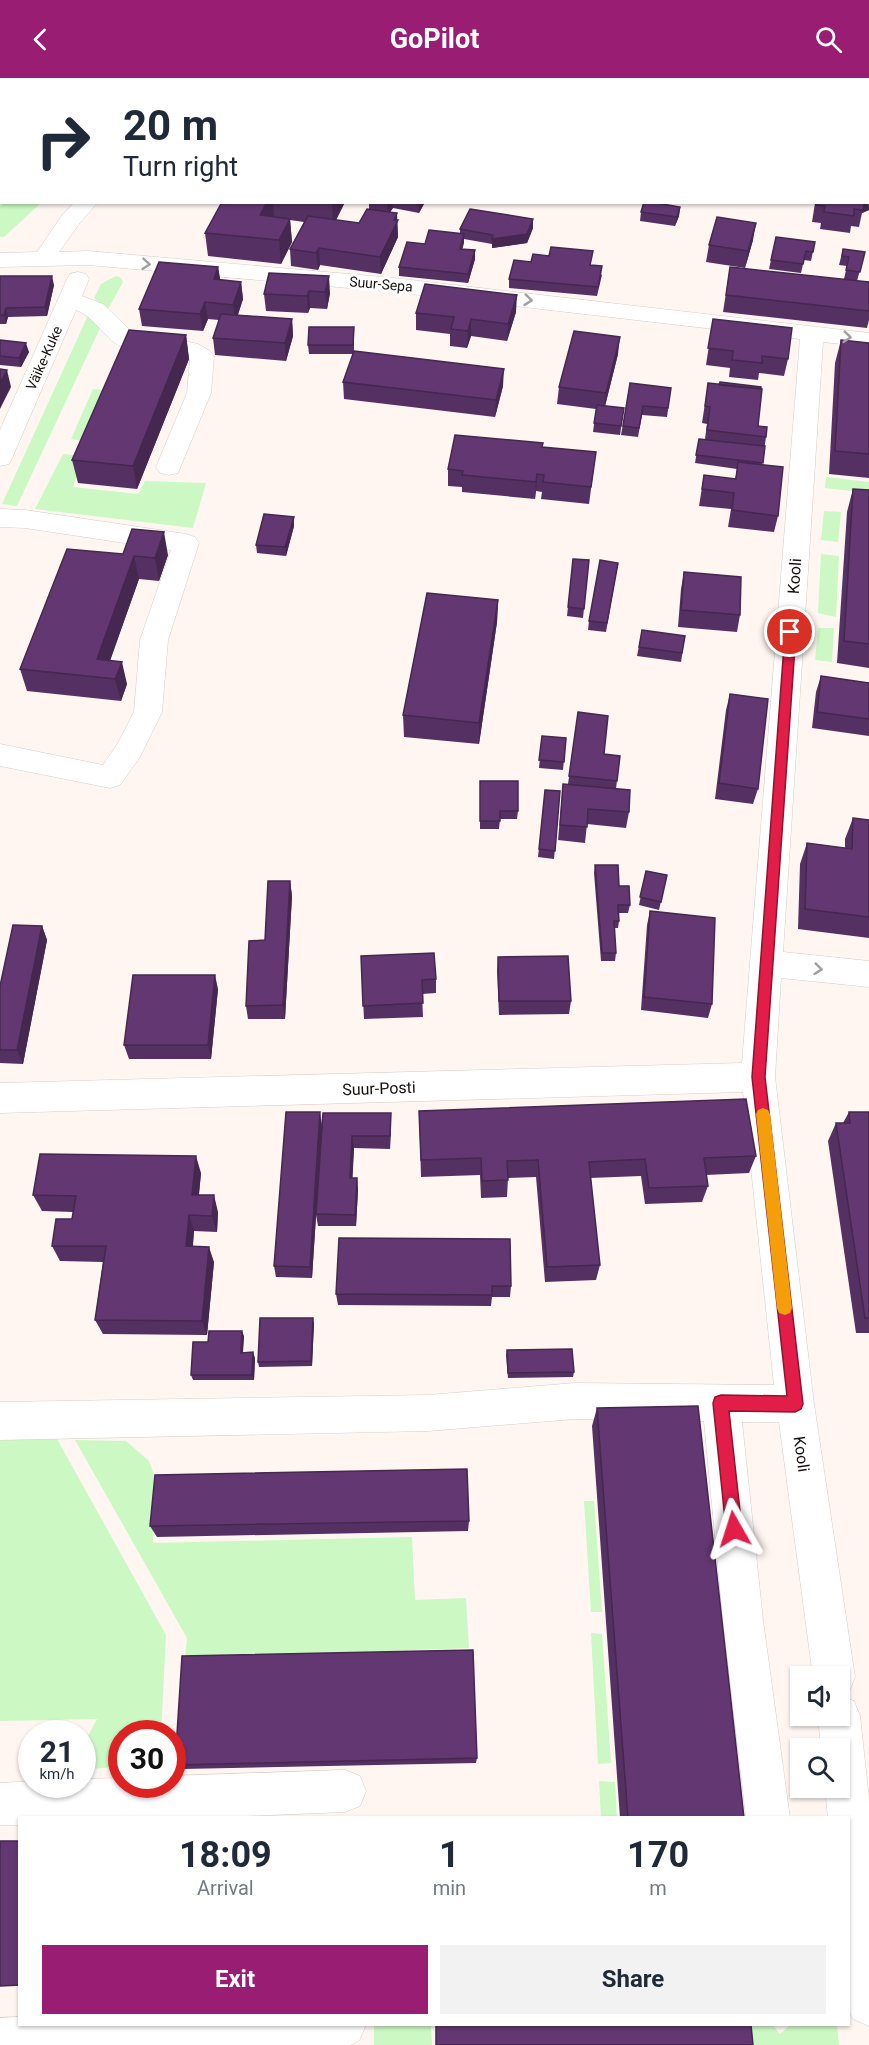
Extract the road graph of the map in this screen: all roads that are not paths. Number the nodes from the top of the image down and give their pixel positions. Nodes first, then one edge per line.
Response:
1 (86, 204) edge
2 (45, 258) junction
3 (88, 258) junction
4 (0, 260) edge
5 (70, 299) junction
6 (812, 333) junction
7 (869, 340) edge
8 (0, 458) edge
9 (169, 467) dead end
10 (0, 518) edge
11 (0, 755) edge
12 (766, 963) junction
13 (869, 974) edge
14 (759, 1077) junction
15 (0, 1098) edge
16 (721, 1403) junction
17 (795, 1404) junction
18 (0, 1421) edge
19 (832, 1666) edge
20 (840, 1726) edge
21 (345, 1791) edge
22 (0, 1804) edge
23 (768, 1816) edge
24 (847, 1816) edge
25 (850, 1848) edge
26 (861, 1981) edge
27 (322, 2026) edge
28 (0, 2041) edge

1 - 2 street
2 - 3 street, Suur-Sepa
2 - 4 street, Suur-Sepa
3 - 5 street, Väike-Kuke
3 -> 6 street, Suur-Sepa
5 - 8 street, Väike-Kuke
5 - 9 street
6 -> 7 street, Suur-Sepa
6 - 12 street, Kooli
10 - 11 street
12 -> 13 street
12 - 14 street, Kooli
14 - 15 street, Suur-Posti
14 - 17 street, Kooli
16 - 17 street
16 - 18 street
16 - 23 street
17 - 19 street, Kooli
20 - 24 street
21 - 22 street
25 - 26 street
27 - 28 street

